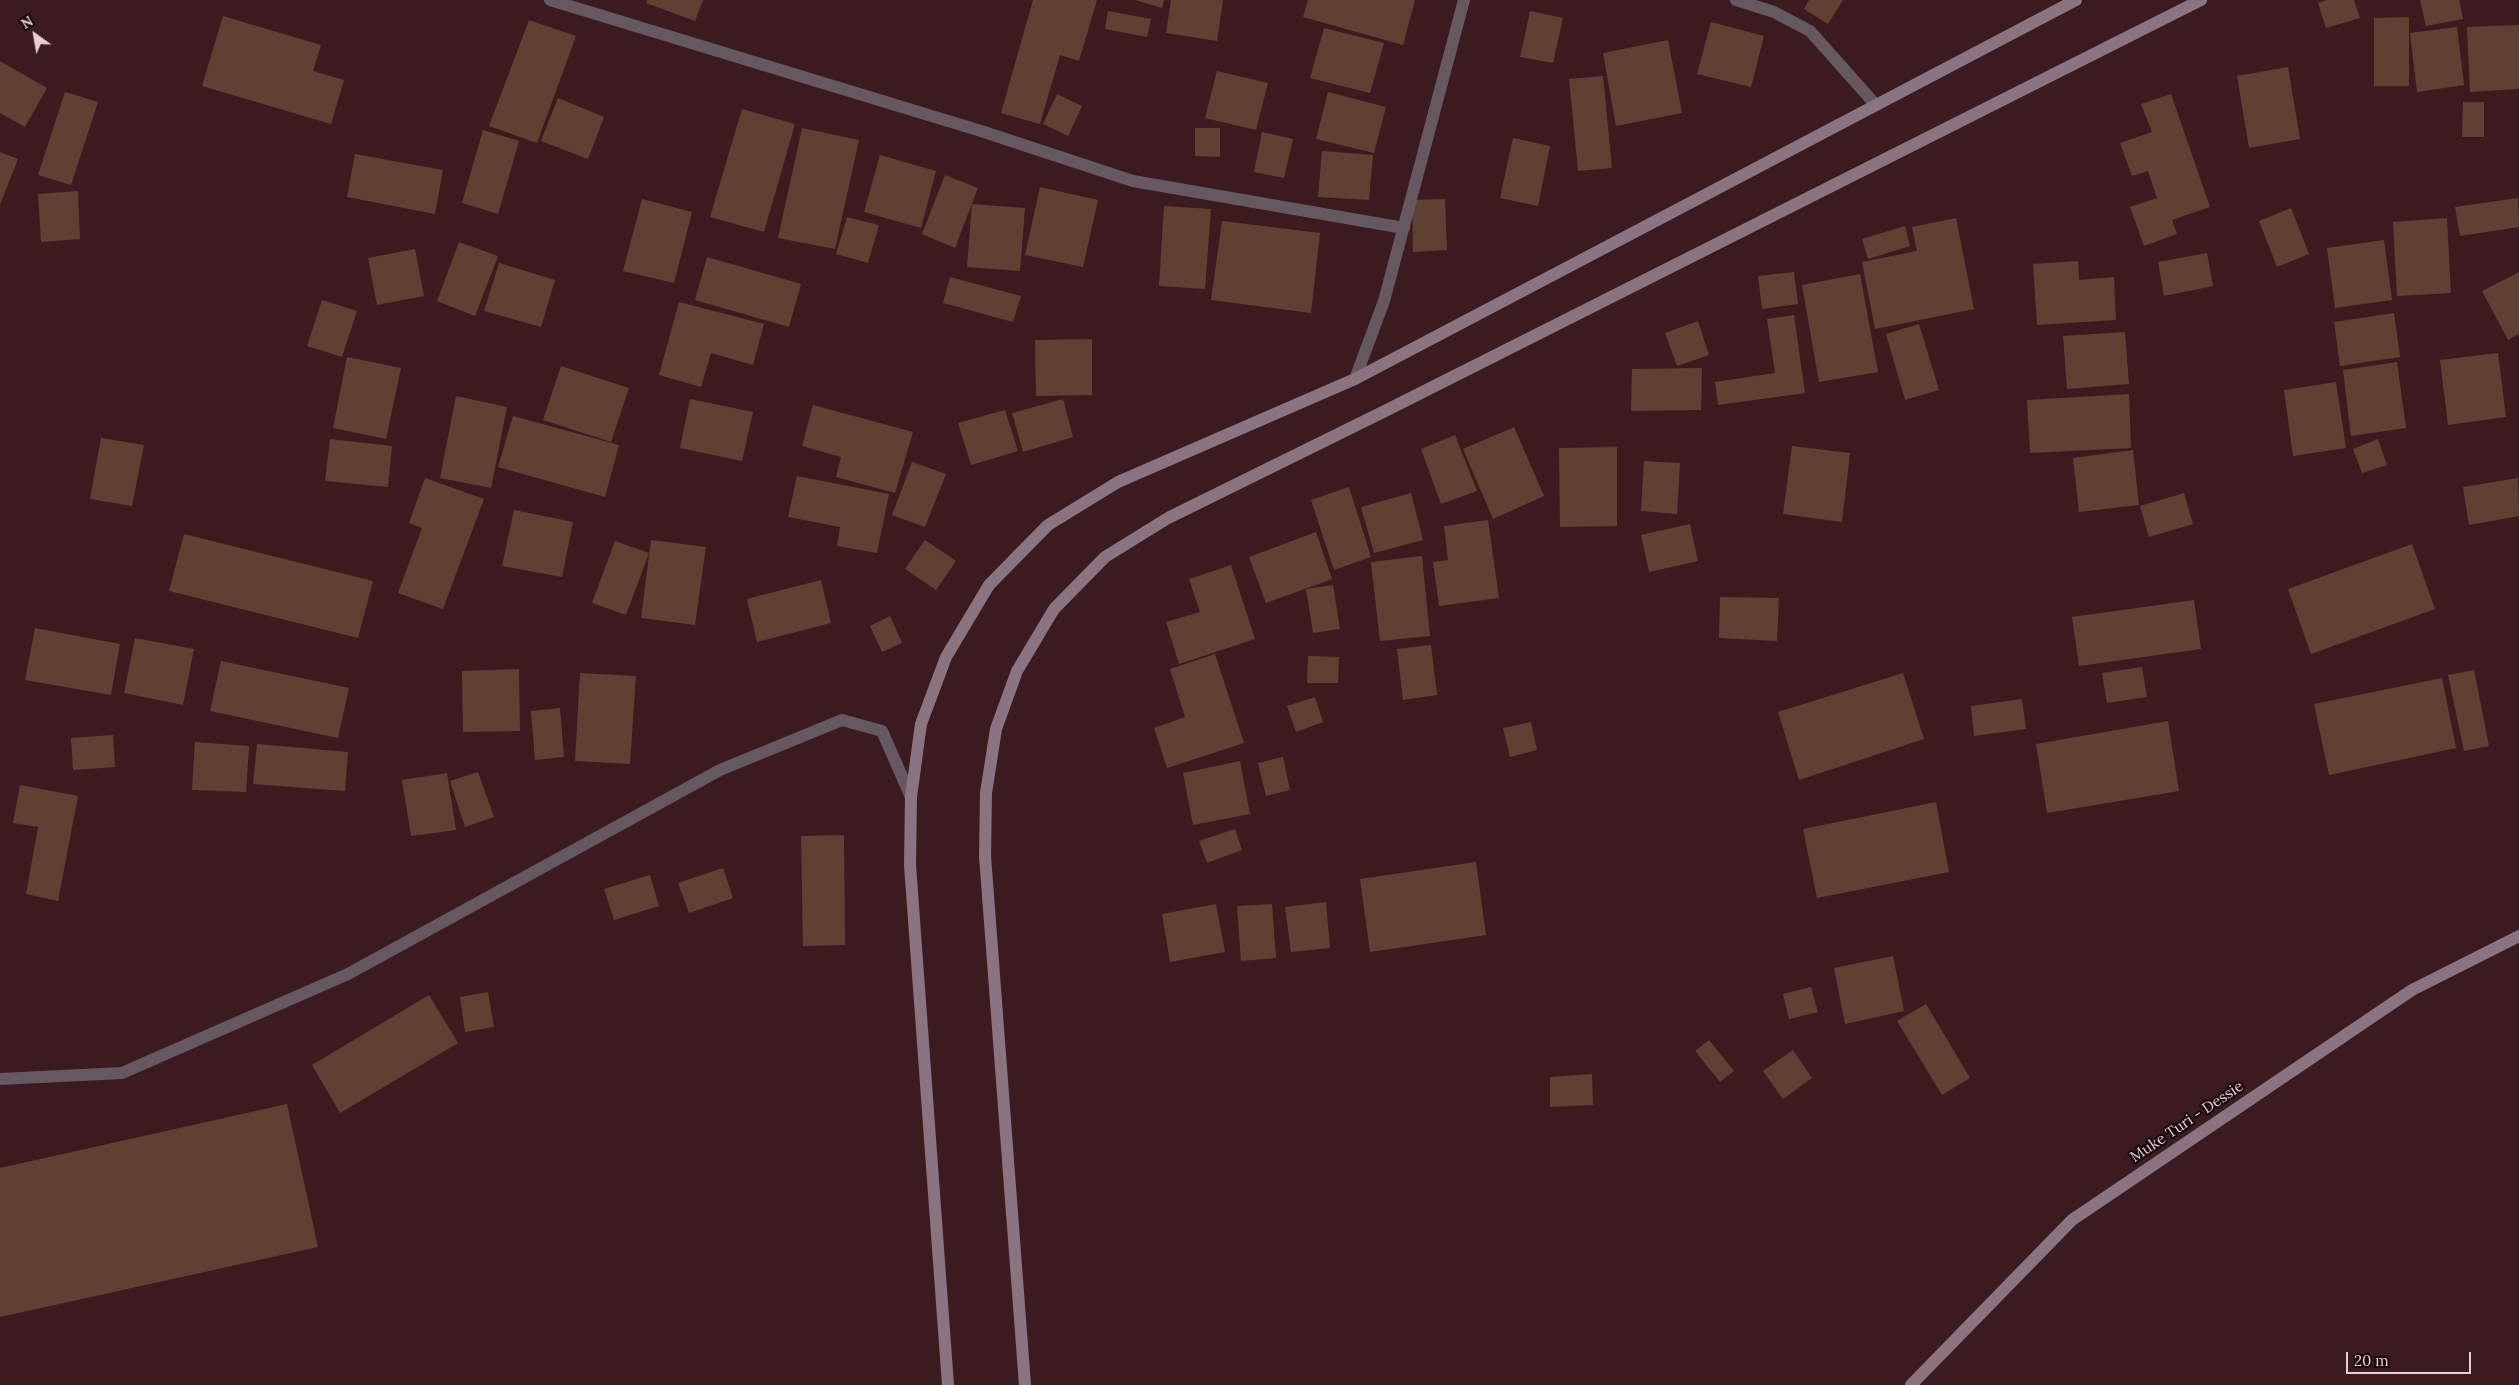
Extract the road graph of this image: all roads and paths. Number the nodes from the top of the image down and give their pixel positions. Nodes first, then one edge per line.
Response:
1 (550, 0) edge
2 (1464, 0) edge
3 (1736, 0) edge
4 (2076, 0) edge
5 (2202, 0) edge
6 (1874, 104) junction
7 (1404, 228) junction
8 (1355, 379) junction
9 (910, 797) junction
10 (2519, 936) edge
11 (0, 1079) edge
12 (948, 1385) edge
13 (1025, 1385) edge
14 (1911, 1385) edge

1 - 7 street
2 - 7 street
3 - 6 street
4 - 6 street
5 - 13 street
6 - 8 street
7 - 8 street
8 - 9 street
9 - 11 street
9 - 12 street
10 - 14 street, Muke Turi - Dessie

